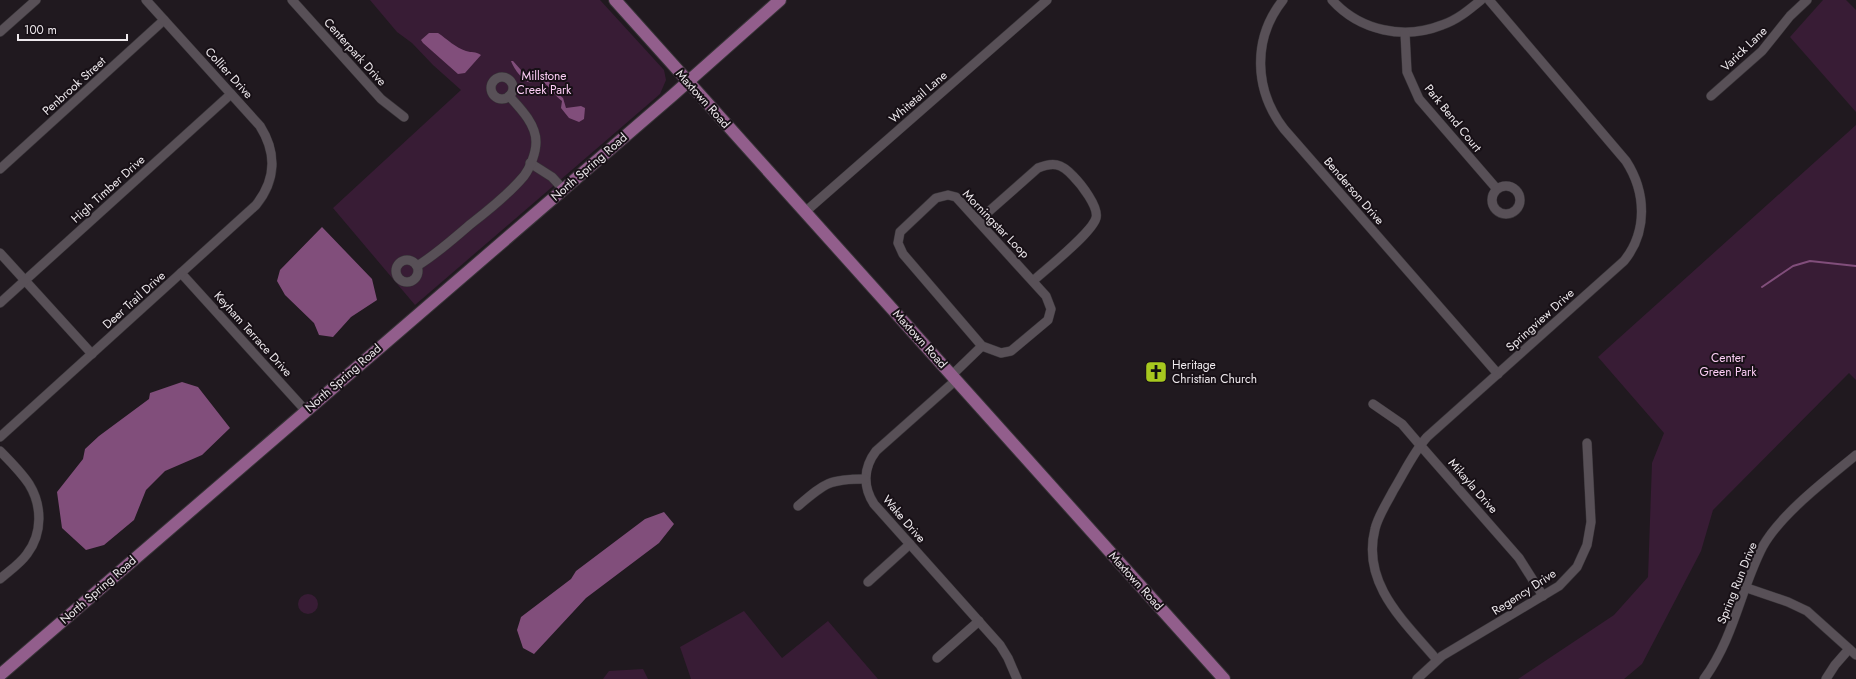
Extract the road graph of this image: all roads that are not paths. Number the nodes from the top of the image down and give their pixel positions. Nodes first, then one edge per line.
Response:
1 (36, 0) edge
2 (146, 0) edge
3 (292, 0) edge
4 (615, 0) edge
5 (780, 0) edge
6 (1047, 0) edge
7 (1283, 0) edge
8 (1332, 0) edge
9 (1481, 0) edge
10 (1489, 0) edge
11 (1807, 0) edge
12 (164, 20) junction
13 (0, 32) edge
14 (1405, 33) junction
15 (688, 82) junction
16 (231, 94) junction
17 (509, 96) dead end
18 (1711, 96) dead end
19 (404, 117) dead end
20 (530, 163) junction
21 (0, 169) edge
22 (272, 172) joint
23 (1496, 188) dead end
24 (564, 189) junction
25 (805, 212) junction
26 (978, 221) junction
27 (0, 253) edge
28 (417, 266) dead end
29 (181, 273) junction
30 (25, 280) junction
31 (1033, 281) junction
32 (0, 303) edge
33 (982, 346) junction
34 (92, 354) junction
35 (1498, 374) junction
36 (954, 377) junction
37 (1373, 404) dead end
38 (306, 411) junction
39 (0, 437) edge
40 (1587, 443) dead end
41 (1420, 444) junction
42 (0, 451) edge
43 (1856, 455) edge
44 (865, 479) junction
45 (798, 506) dead end
46 (910, 544) junction
47 (0, 579) edge
48 (868, 582) dead end
49 (1746, 588) junction
50 (1543, 596) junction
51 (979, 621) junction
52 (1853, 652) edge
53 (937, 658) dead end
54 (1437, 660) junction
55 (0, 675) edge
56 (1017, 679) edge
57 (1224, 679) edge
58 (1418, 679) edge
59 (1704, 679) edge
60 (1826, 679) edge

1 - 13 street
2 - 12 street, Collier Drive
3 - 19 street, Centerpark Drive
4 - 15 main road, Maxtown Road
5 - 15 main road, North Spring Road
6 - 25 street, Whitetail Lane
7 - 35 street, Benderson Drive
8 - 14 street
9 - 14 street
10 - 35 street, Springview Drive
11 - 18 street, Varick Lane
12 - 16 street, Collier Drive
12 - 21 street, Penbrook Street
14 - 23 street, Park Bend Court
15 - 24 main road, North Spring Road
15 - 25 main road, Maxtown Road
16 - 22 street, Collier Drive
16 - 30 street, High Timber Drive
17 - 20 street
20 - 24 street
20 - 28 street
22 - 29 street, Deer Trail Drive
24 - 38 main road, North Spring Road
25 - 36 main road, Maxtown Road
26 - 31 street, Morningstar Loop
26 - 31 street
26 - 33 street, Morningstar Loop
27 - 30 street
29 - 34 street, Deer Trail Drive
29 - 38 street, Keyham Terrace Drive
30 - 32 street, High Timber Drive
30 - 34 street
31 - 33 street, Morningstar Loop
33 - 36 street
34 - 39 street, Deer Trail Drive
35 - 41 street, Springview Drive
36 - 44 street
36 - 57 main road, Maxtown Road
37 - 41 street, Mikayla Drive
38 - 55 main road, North Spring Road
40 - 50 street, Regency Drive
41 - 50 street, Mikayla Drive
41 - 54 street, Springview Drive
42 - 47 street
43 - 49 street, Spring Run Drive
44 - 45 street
44 - 46 street, Wake Drive
46 - 48 street
46 - 51 street, Wake Drive
49 - 52 street
49 - 59 street, Spring Run Drive
50 - 54 street, Regency Drive
51 - 53 street
51 - 56 street, Wake Drive
52 - 60 street
54 - 58 street, Regency Drive

